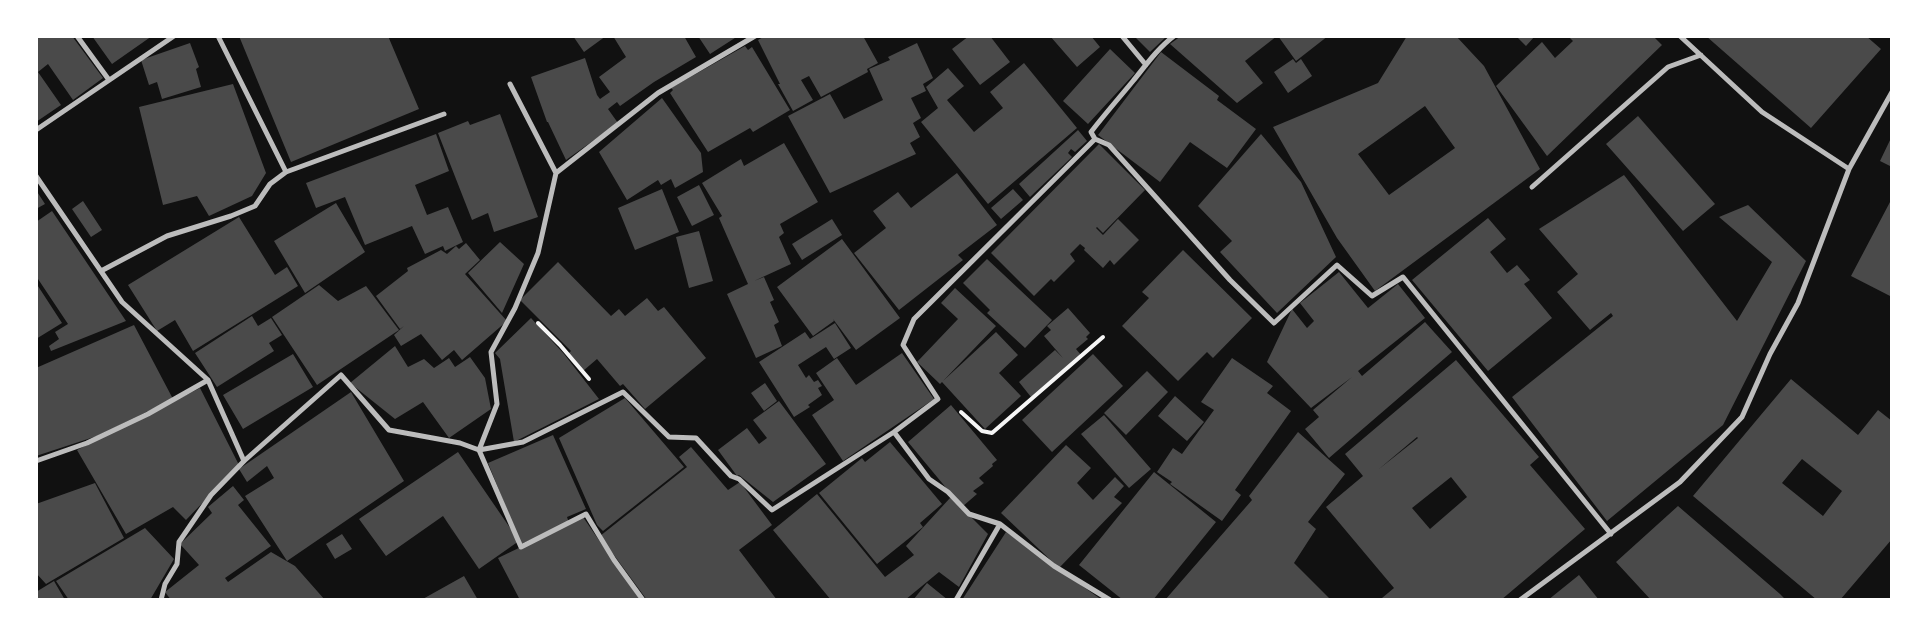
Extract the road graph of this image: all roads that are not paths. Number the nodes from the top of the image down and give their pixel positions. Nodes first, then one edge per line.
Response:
1 (77, 36) edge
2 (174, 36) edge
3 (218, 36) edge
4 (754, 36) edge
5 (1122, 36) edge
6 (1174, 36) edge
7 (1680, 36) edge
8 (1701, 55) junction
9 (1146, 65) junction
10 (110, 80) junction
11 (510, 84) dead end
12 (1892, 92) edge
13 (444, 114) dead end
14 (36, 130) edge
15 (1095, 139) junction
16 (1850, 169) junction
17 (286, 172) junction
18 (556, 173) junction
19 (36, 176) edge
20 (1532, 187) dead end
21 (101, 272) junction
22 (208, 380) junction
23 (894, 432) junction
24 (478, 450) junction
25 (36, 461) edge
26 (244, 461) junction
27 (1000, 524) junction
28 (1611, 534) junction
29 (161, 600) edge
30 (643, 600) edge
31 (956, 600) edge
32 (1110, 600) edge
33 (1520, 600) edge

1 - 10 street
2 - 10 street
3 - 17 street
4 - 18 street
5 - 9 street
6 - 9 street
7 - 8 street
8 - 16 street
8 - 20 street
9 - 15 street
10 - 14 street
11 - 18 street
12 - 16 street
13 - 17 street
15 - 23 street
15 - 28 street
16 - 28 street
17 - 21 street
18 - 24 street
19 - 21 street
21 - 22 street
22 - 25 street
22 - 26 street
23 - 24 street
23 - 27 street
24 - 26 street
24 - 30 street
26 - 29 street
27 - 31 street
27 - 32 street
28 - 33 street

